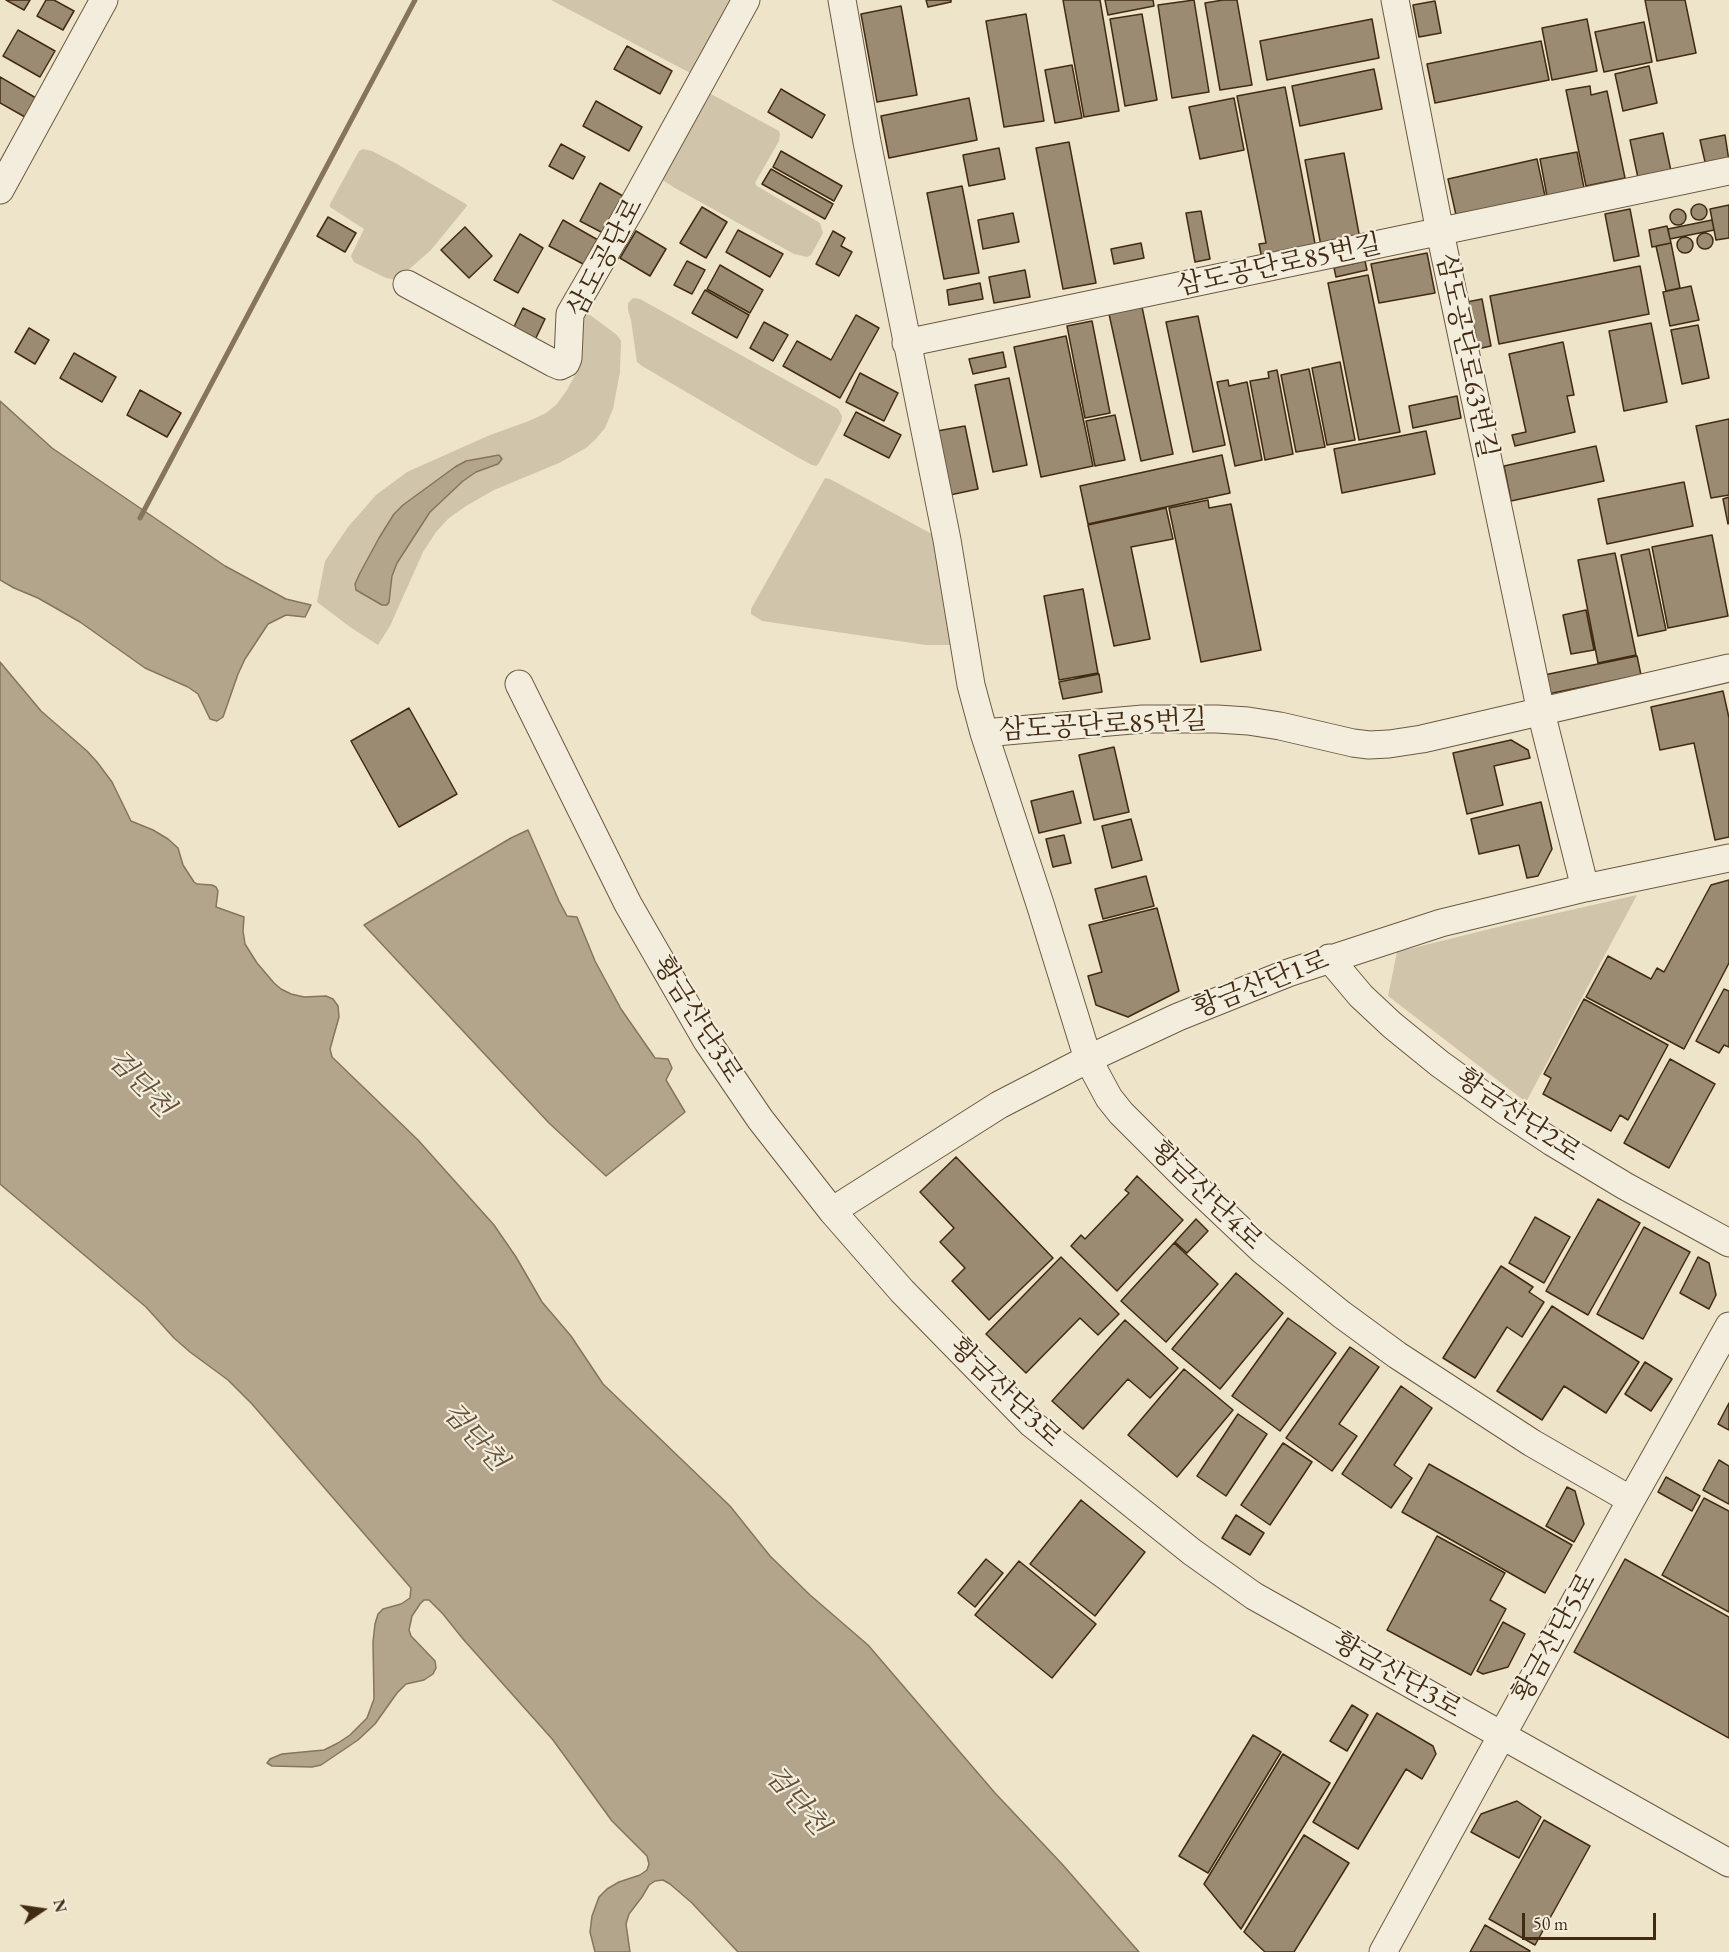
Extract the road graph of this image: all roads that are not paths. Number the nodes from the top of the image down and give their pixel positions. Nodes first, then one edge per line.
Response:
1 (104, 0) edge
2 (746, 0) edge
3 (842, 0) edge
4 (1395, 0) edge
5 (1729, 171) edge
6 (0, 190) edge
7 (1440, 232) junction
8 (407, 284) dead end
9 (906, 343) junction
10 (1729, 668) edge
11 (519, 684) dead end
12 (1541, 712) junction
13 (984, 733) junction
14 (1729, 858) edge
15 (1585, 888) junction
16 (1329, 958) junction
17 (1089, 1059) junction
18 (832, 1211) junction
19 (1729, 1244) edge
20 (1729, 1326) edge
21 (1630, 1500) junction
22 (1501, 1736) junction
23 (1729, 1863) edge
24 (1383, 1952) edge

1 - 6 street
2 - 8 street, 삼도공단로
3 - 9 street, 삼도공단로85번길
4 - 7 street, 삼도공단로63번길
5 - 7 street, 삼도공단로85번길
7 - 9 street, 삼도공단로85번길
7 - 12 street, 삼도공단로63번길
9 - 13 street, 삼도공단로85번길
10 - 12 street, 삼도공단로85번길
11 - 18 street, 황금산단3로
12 - 13 street, 삼도공단로85번길
12 - 15 street, 삼도공단로63번길
13 - 17 street, 황금산단4로
14 - 15 street, 황금산단1로
15 - 16 street, 황금산단1로
16 - 17 street, 황금산단1로
16 - 19 street, 황금산단2로
17 - 18 street, 황금산단1로
17 - 21 street, 황금산단4로
18 - 22 street, 황금산단3로
20 - 21 street, 황금산단5로
21 - 22 street, 황금산단5로
22 - 23 street, 황금산단3로
22 - 24 street, 황금산단5로

